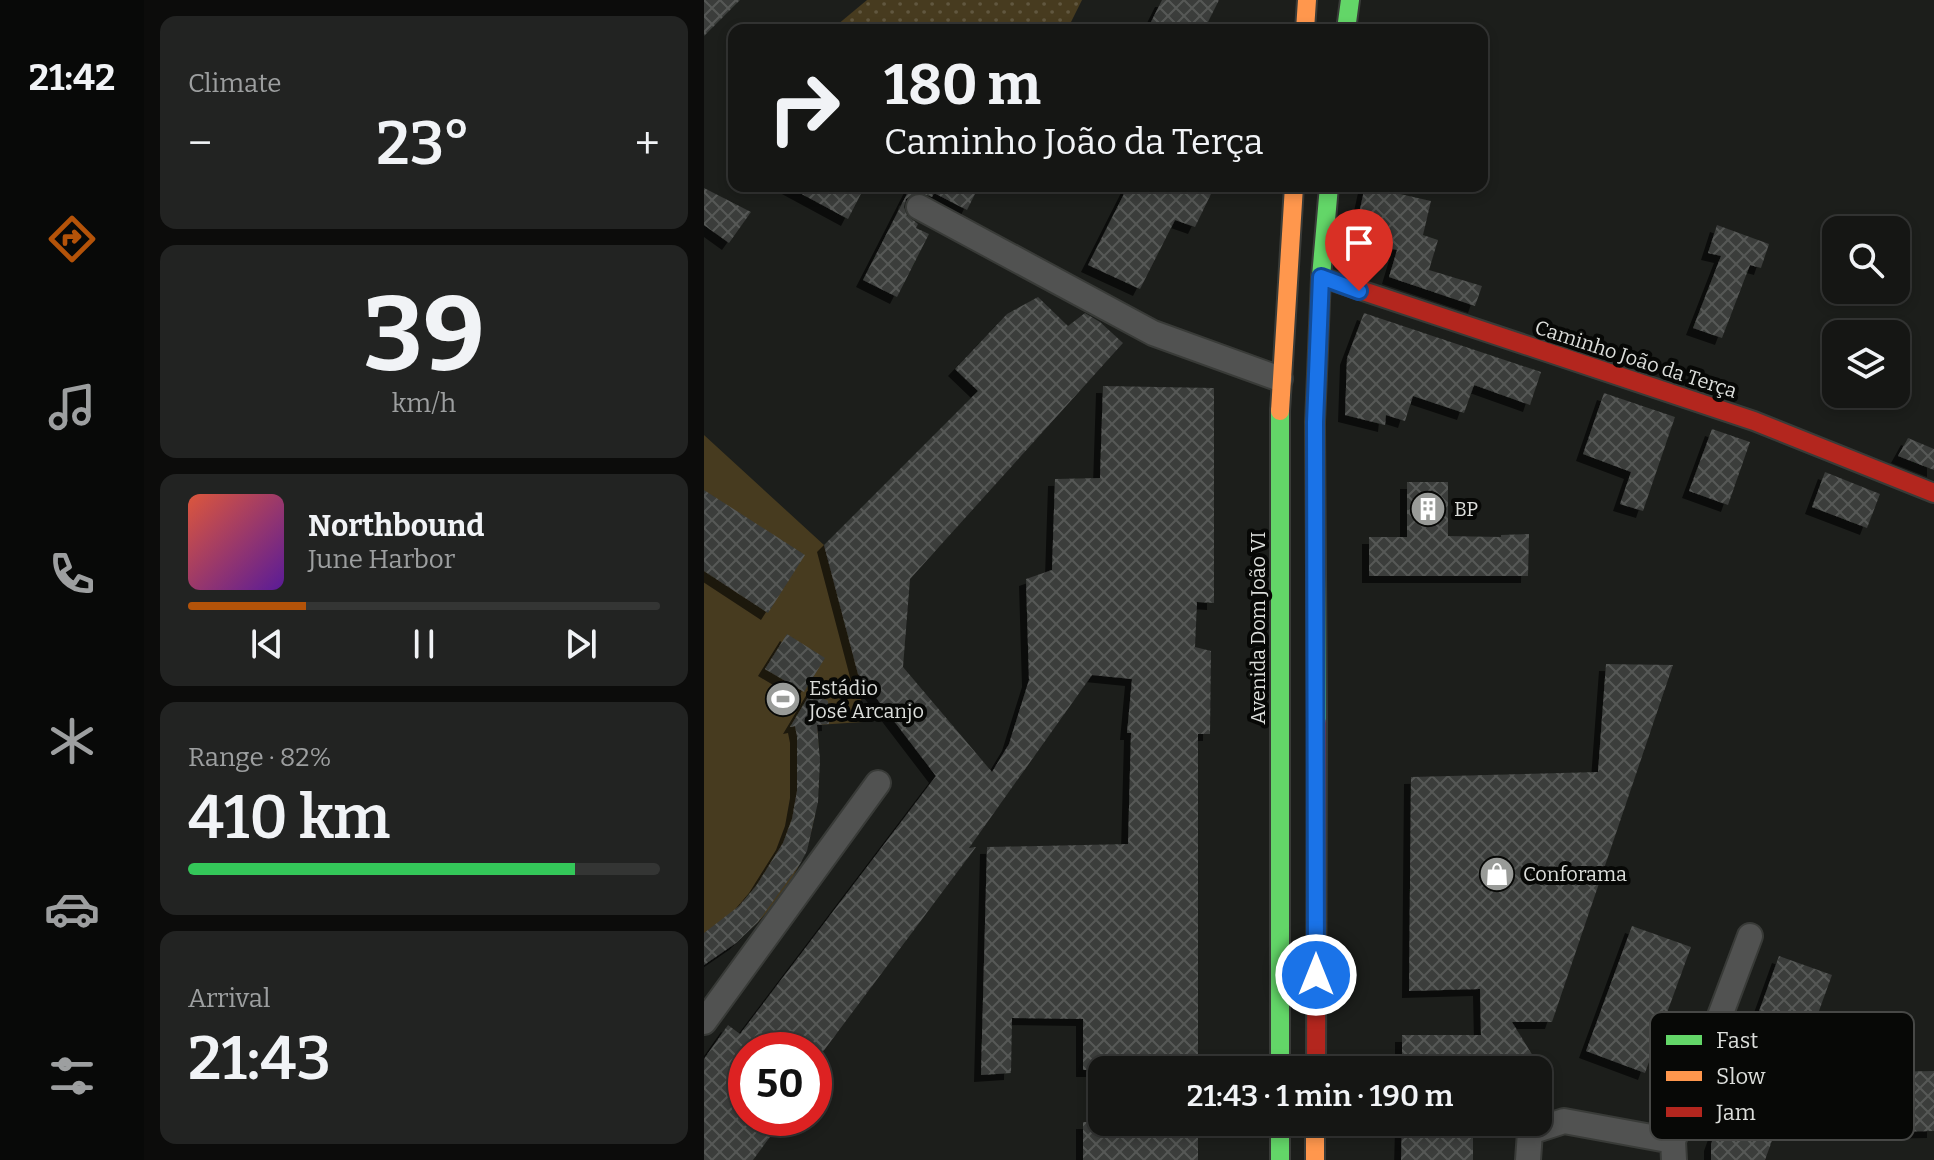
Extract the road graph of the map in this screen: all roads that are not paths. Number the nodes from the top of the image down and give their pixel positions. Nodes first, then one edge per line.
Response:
1 (1307, 0) edge
2 (1350, 0) edge
3 (1305, 24) edge
4 (1347, 24) edge
5 (1294, 192) edge
6 (1328, 192) edge
7 (919, 207) dead end
8 (1321, 277) junction
9 (1280, 379) junction
10 (1934, 493) edge
11 (878, 783) dead end
12 (1750, 936) dead end
13 (1723, 1012) edge
14 (704, 1022) edge
15 (1280, 1056) edge
16 (1316, 1056) edge
17 (1280, 1136) edge
18 (1315, 1136) edge
19 (1674, 1151) edge
20 (1280, 1160) edge
21 (1315, 1160) edge
22 (1528, 1160) edge

1 - 3 main road
2 - 4 main road
5 - 9 main road, Avenida Dom João VI
6 - 8 main road
7 - 9 street
8 - 10 main road, Caminho João da Terça
8 - 16 main road
9 - 15 main road, Avenida Dom João VI
11 - 14 street
12 - 13 street
17 - 20 main road
18 - 21 main road
19 - 22 street

